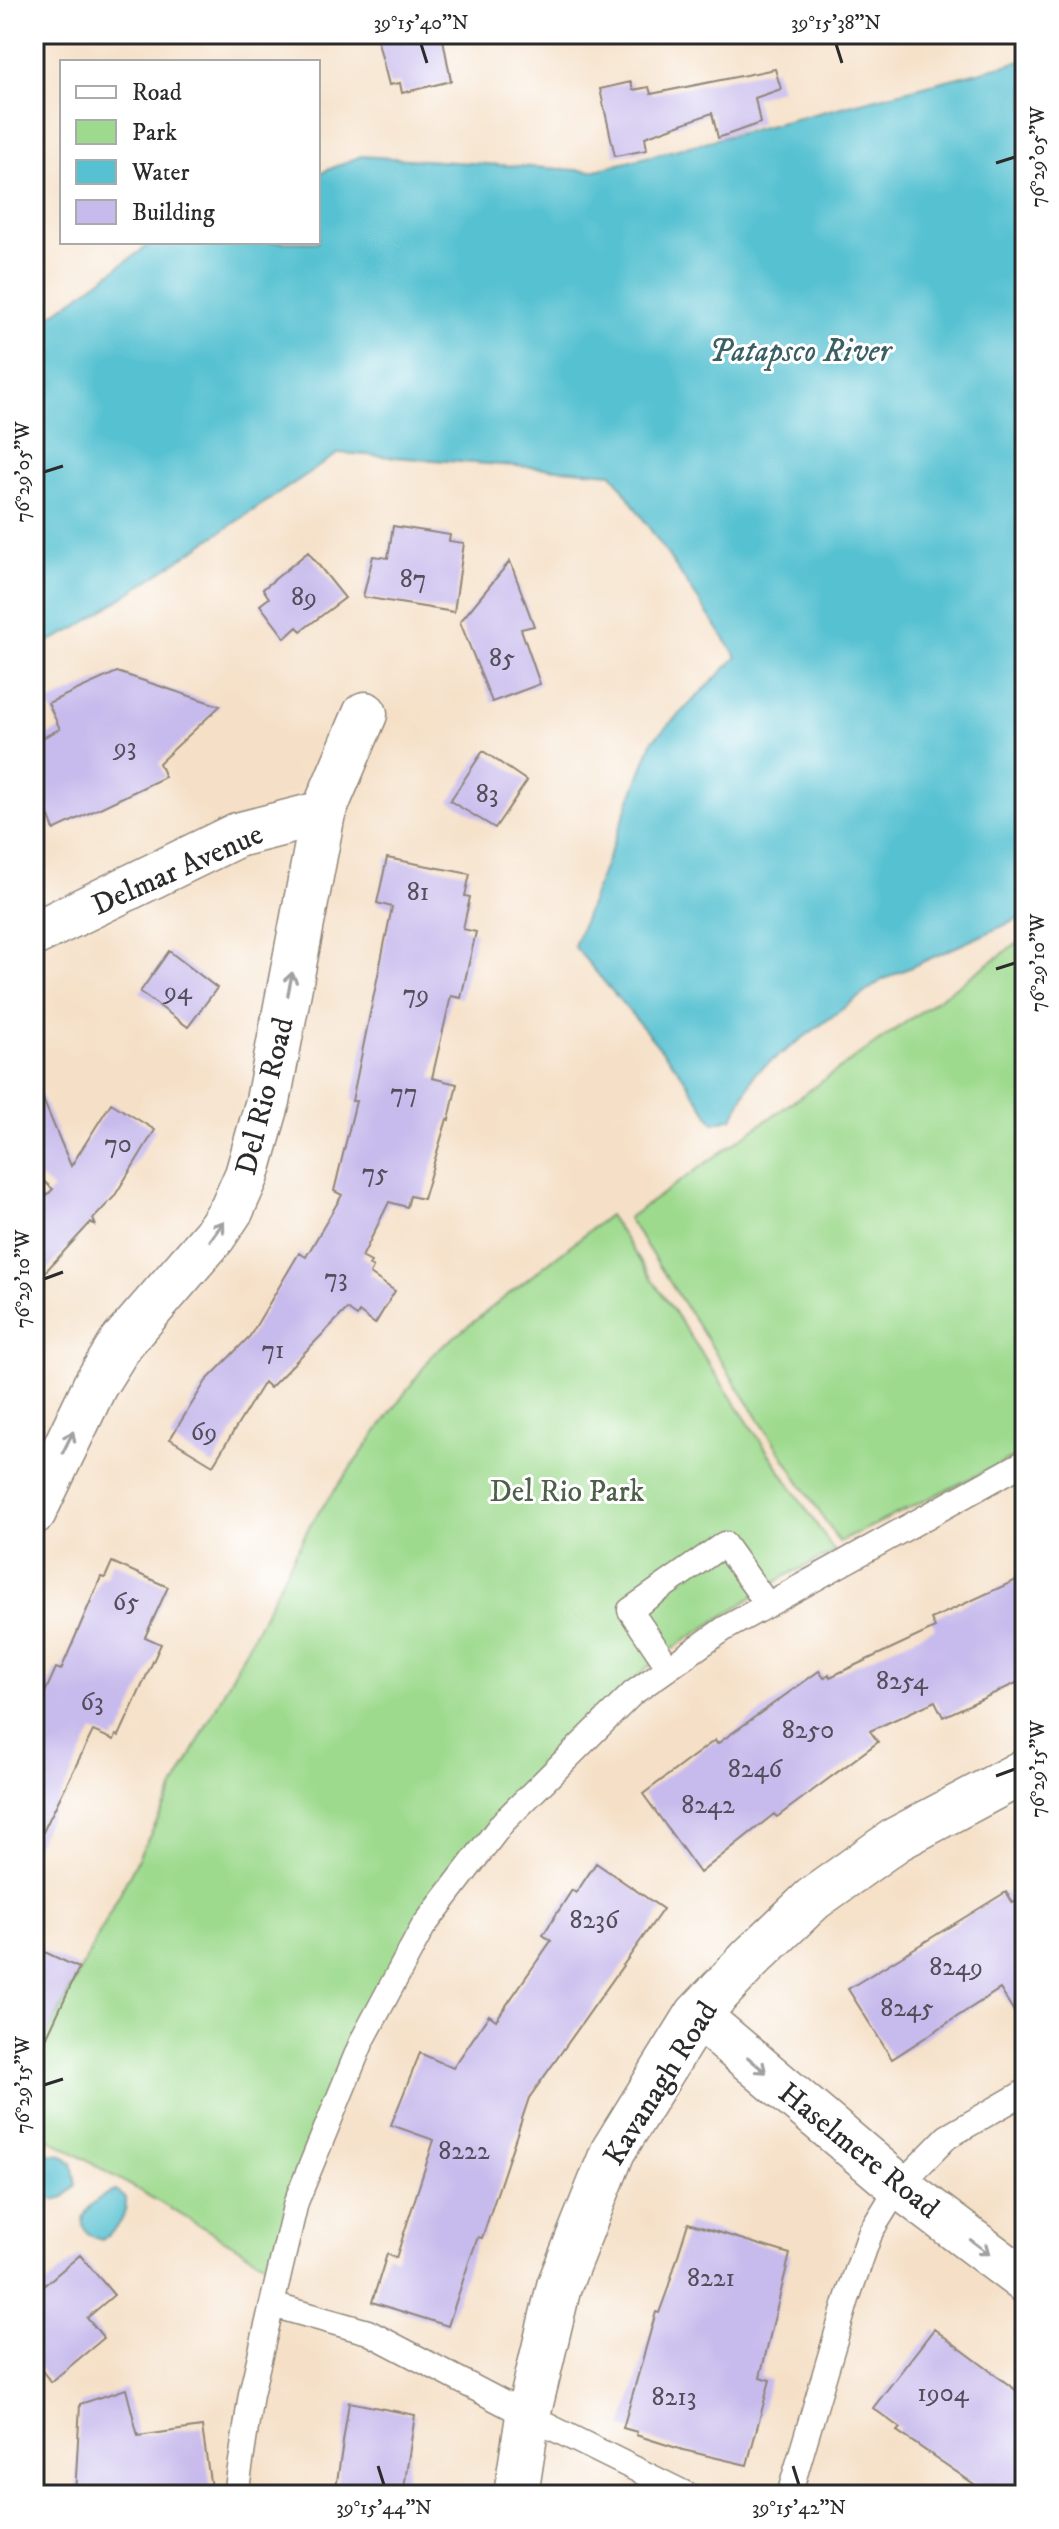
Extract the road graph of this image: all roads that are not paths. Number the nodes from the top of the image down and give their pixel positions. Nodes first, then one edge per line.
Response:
1 (365, 714) dead end
2 (323, 813) junction
3 (34, 934) edge
4 (1025, 1462) edge
5 (34, 1512) edge
6 (768, 1605) junction
7 (669, 1668) junction
8 (1025, 1771) edge
9 (697, 2015) junction
10 (1025, 2092) edge
11 (899, 2186) junction
12 (1025, 2281) edge
13 (272, 2305) junction
14 (528, 2416) junction
15 (236, 2495) edge
16 (516, 2495) edge
17 (688, 2495) edge
18 (789, 2495) edge

1 - 2 street, Del Rio Road
2 - 3 street, Delmar Avenue
5 -> 2 street, Del Rio Road
4 - 6 lane
6 - 7 lane
6 - 7 lane
7 - 13 lane
8 - 9 street, Kavanagh Road
9 -> 11 street, Haselmere Road
9 - 14 street, Kavanagh Road
10 - 11 lane
11 -> 12 street, Haselmere Road
11 - 18 lane
13 - 14 lane
13 - 15 lane
14 - 16 street, Kavanagh Road
14 - 17 lane

